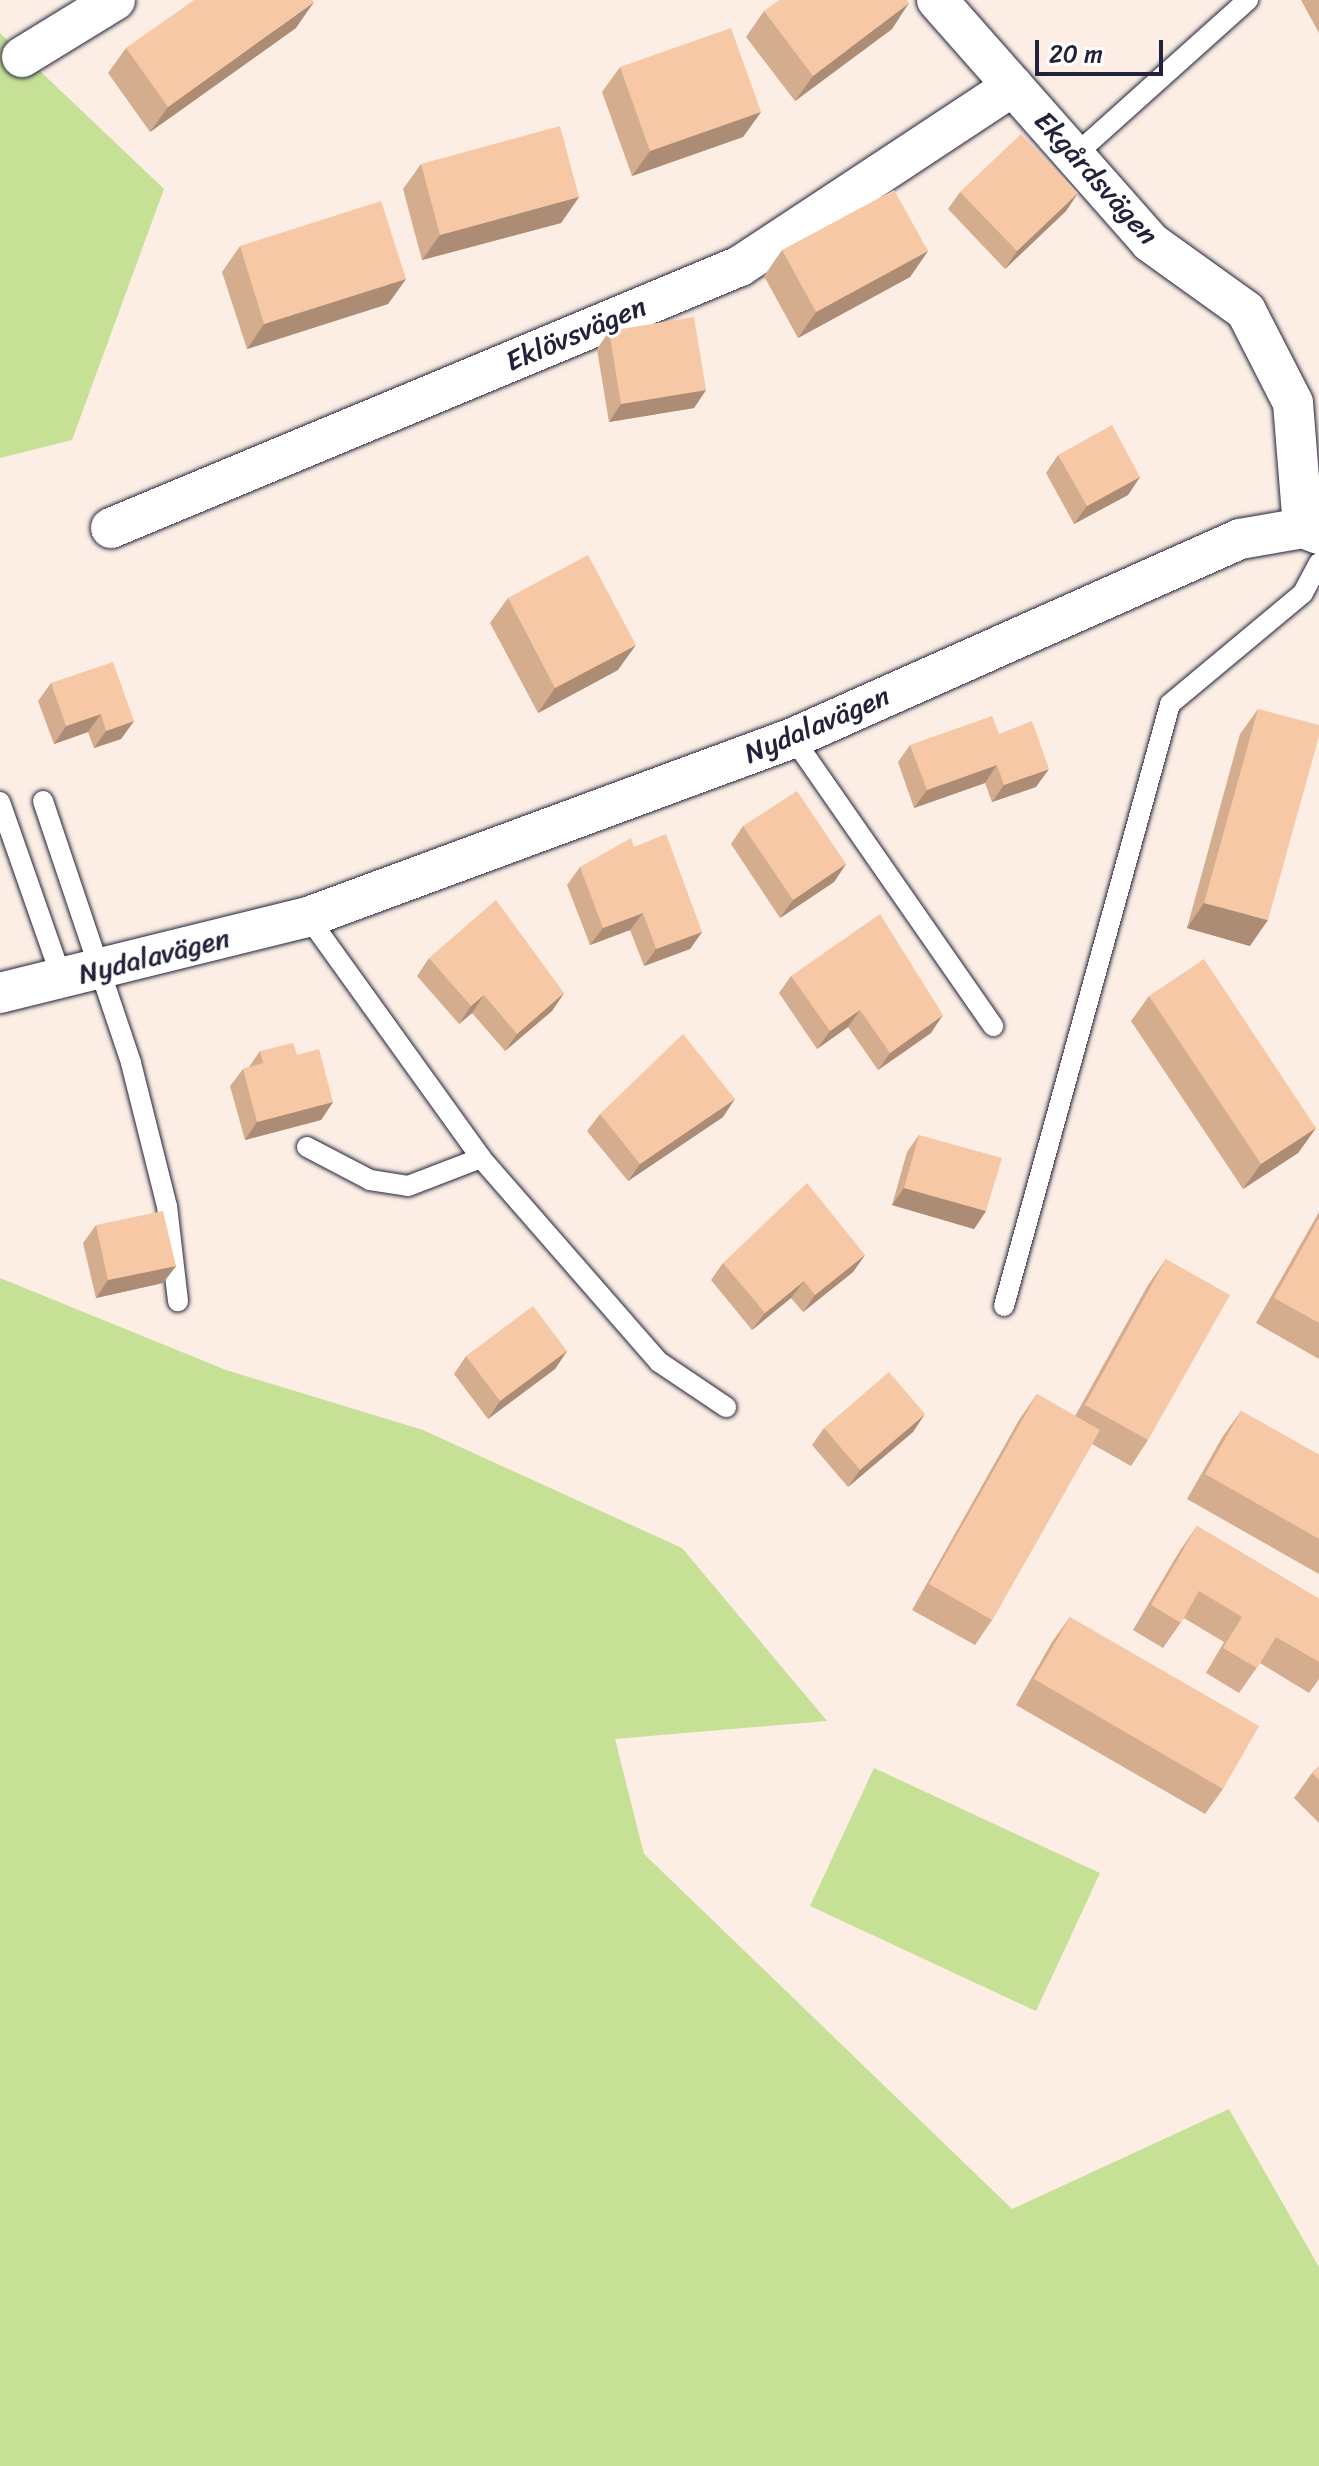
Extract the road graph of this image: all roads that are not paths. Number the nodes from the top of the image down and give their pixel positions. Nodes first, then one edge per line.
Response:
1 (115, 0) edge
2 (937, 0) edge
3 (1248, 0) edge
4 (22, 57) dead end
5 (1013, 86) junction
6 (1074, 156) junction
7 (111, 528) dead end
8 (1311, 531) edge
9 (1319, 563) edge
10 (793, 738) junction
11 (43, 801) dead end
12 (0, 802) edge
13 (308, 917) junction
14 (101, 970) junction
15 (62, 979) junction
16 (0, 993) edge
17 (993, 1026) dead end
18 (307, 1147) dead end
19 (481, 1158) junction
20 (178, 1301) dead end
21 (1004, 1306) dead end
22 (726, 1407) dead end

1 - 4 street
2 - 5 street, Ekgårdsvägen
3 - 6 lane
5 - 6 street, Ekgårdsvägen
5 - 7 street, Eklövsvägen
6 - 8 street, Ekgårdsvägen
8 - 10 street, Nydalavägen
9 - 21 lane
10 - 13 street, Nydalavägen
10 - 17 lane
11 - 14 lane
12 - 15 lane
13 - 14 street, Nydalavägen
13 - 19 lane
14 - 15 street, Nydalavägen
14 - 20 lane
15 - 16 street, Nydalavägen
18 - 19 lane
19 - 22 lane

